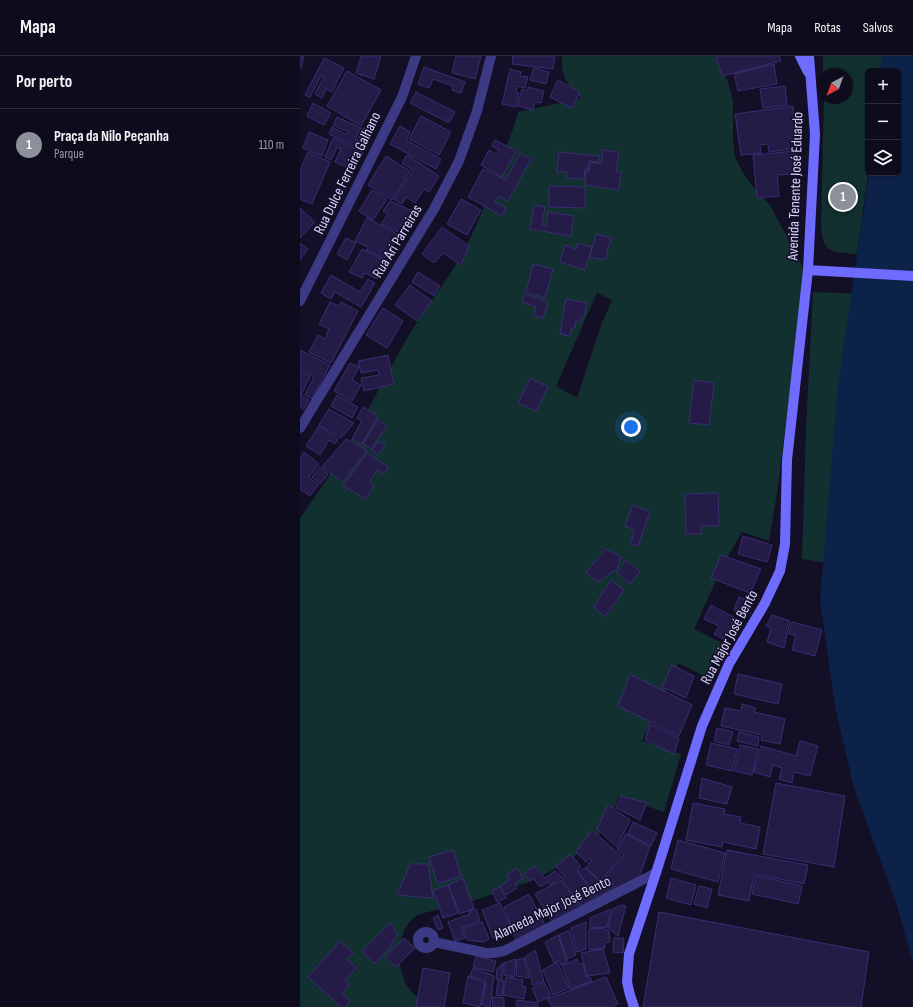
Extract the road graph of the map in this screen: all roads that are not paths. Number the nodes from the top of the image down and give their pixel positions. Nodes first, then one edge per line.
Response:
1 (416, 56) edge
2 (491, 56) edge
3 (800, 56) edge
4 (809, 56) edge
5 (811, 79) junction
6 (808, 270) junction
7 (913, 276) edge
8 (300, 301) edge
9 (300, 428) edge
10 (656, 873) junction
11 (434, 942) dead end
12 (634, 1007) edge

1 - 8 street, Rua Dulce Ferreira Galhano
2 - 9 street, Rua Ari Parreiras
3 - 5 street
4 - 5 street, Avenida Tenente José Eduardo
5 - 6 street, Avenida Tenente José Eduardo
6 - 7 street
6 - 10 street, Rua Major José Bento
10 - 11 street, Alameda Major José Bento
10 - 12 street, Rua Major José Bento

